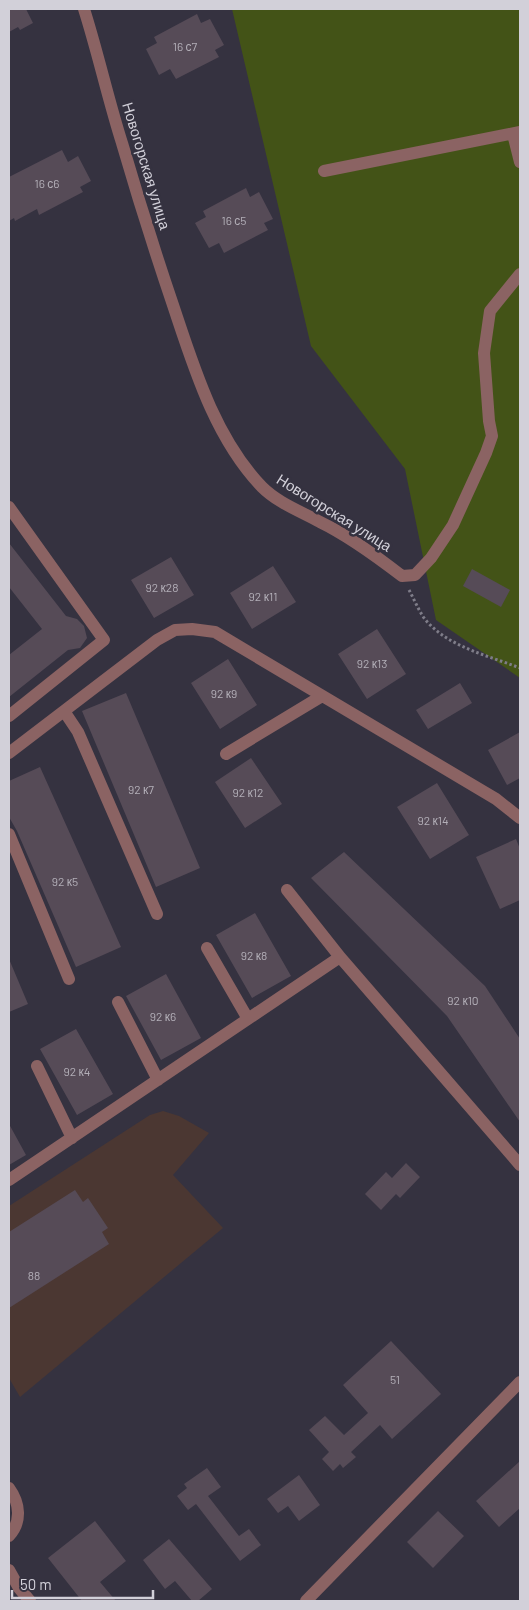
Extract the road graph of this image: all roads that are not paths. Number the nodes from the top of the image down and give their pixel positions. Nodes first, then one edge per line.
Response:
1 (84, 9) edge
2 (517, 133) edge
3 (520, 162) edge
4 (324, 171) dead end
5 (520, 274) edge
6 (9, 507) edge
7 (322, 696) junction
8 (64, 711) junction
9 (9, 716) edge
10 (9, 753) edge
11 (226, 754) dead end
12 (520, 818) edge
13 (9, 834) edge
14 (287, 890) dead end
15 (157, 914) dead end
16 (206, 948) dead end
17 (340, 957) junction
18 (69, 979) dead end
19 (118, 1002) dead end
20 (248, 1020) junction
21 (37, 1066) dead end
22 (158, 1080) junction
23 (72, 1138) junction
24 (520, 1165) edge
25 (9, 1180) edge
26 (519, 1387) edge
27 (9, 1488) edge
28 (9, 1536) edge
29 (9, 1570) edge
30 (30, 1601) edge
31 (306, 1601) edge

1 - 5 street, Новогорская улица
2 - 3 street
2 - 4 street
6 - 9 street
7 - 8 street
7 - 11 street
7 - 12 street
8 - 10 street
8 - 15 street
13 - 18 street
14 - 17 street
16 - 20 street
17 - 20 street
17 - 24 street
19 - 22 street
20 - 22 street
21 - 23 street
22 - 23 street
23 - 25 street
26 - 31 street
27 - 28 street
29 - 30 street

